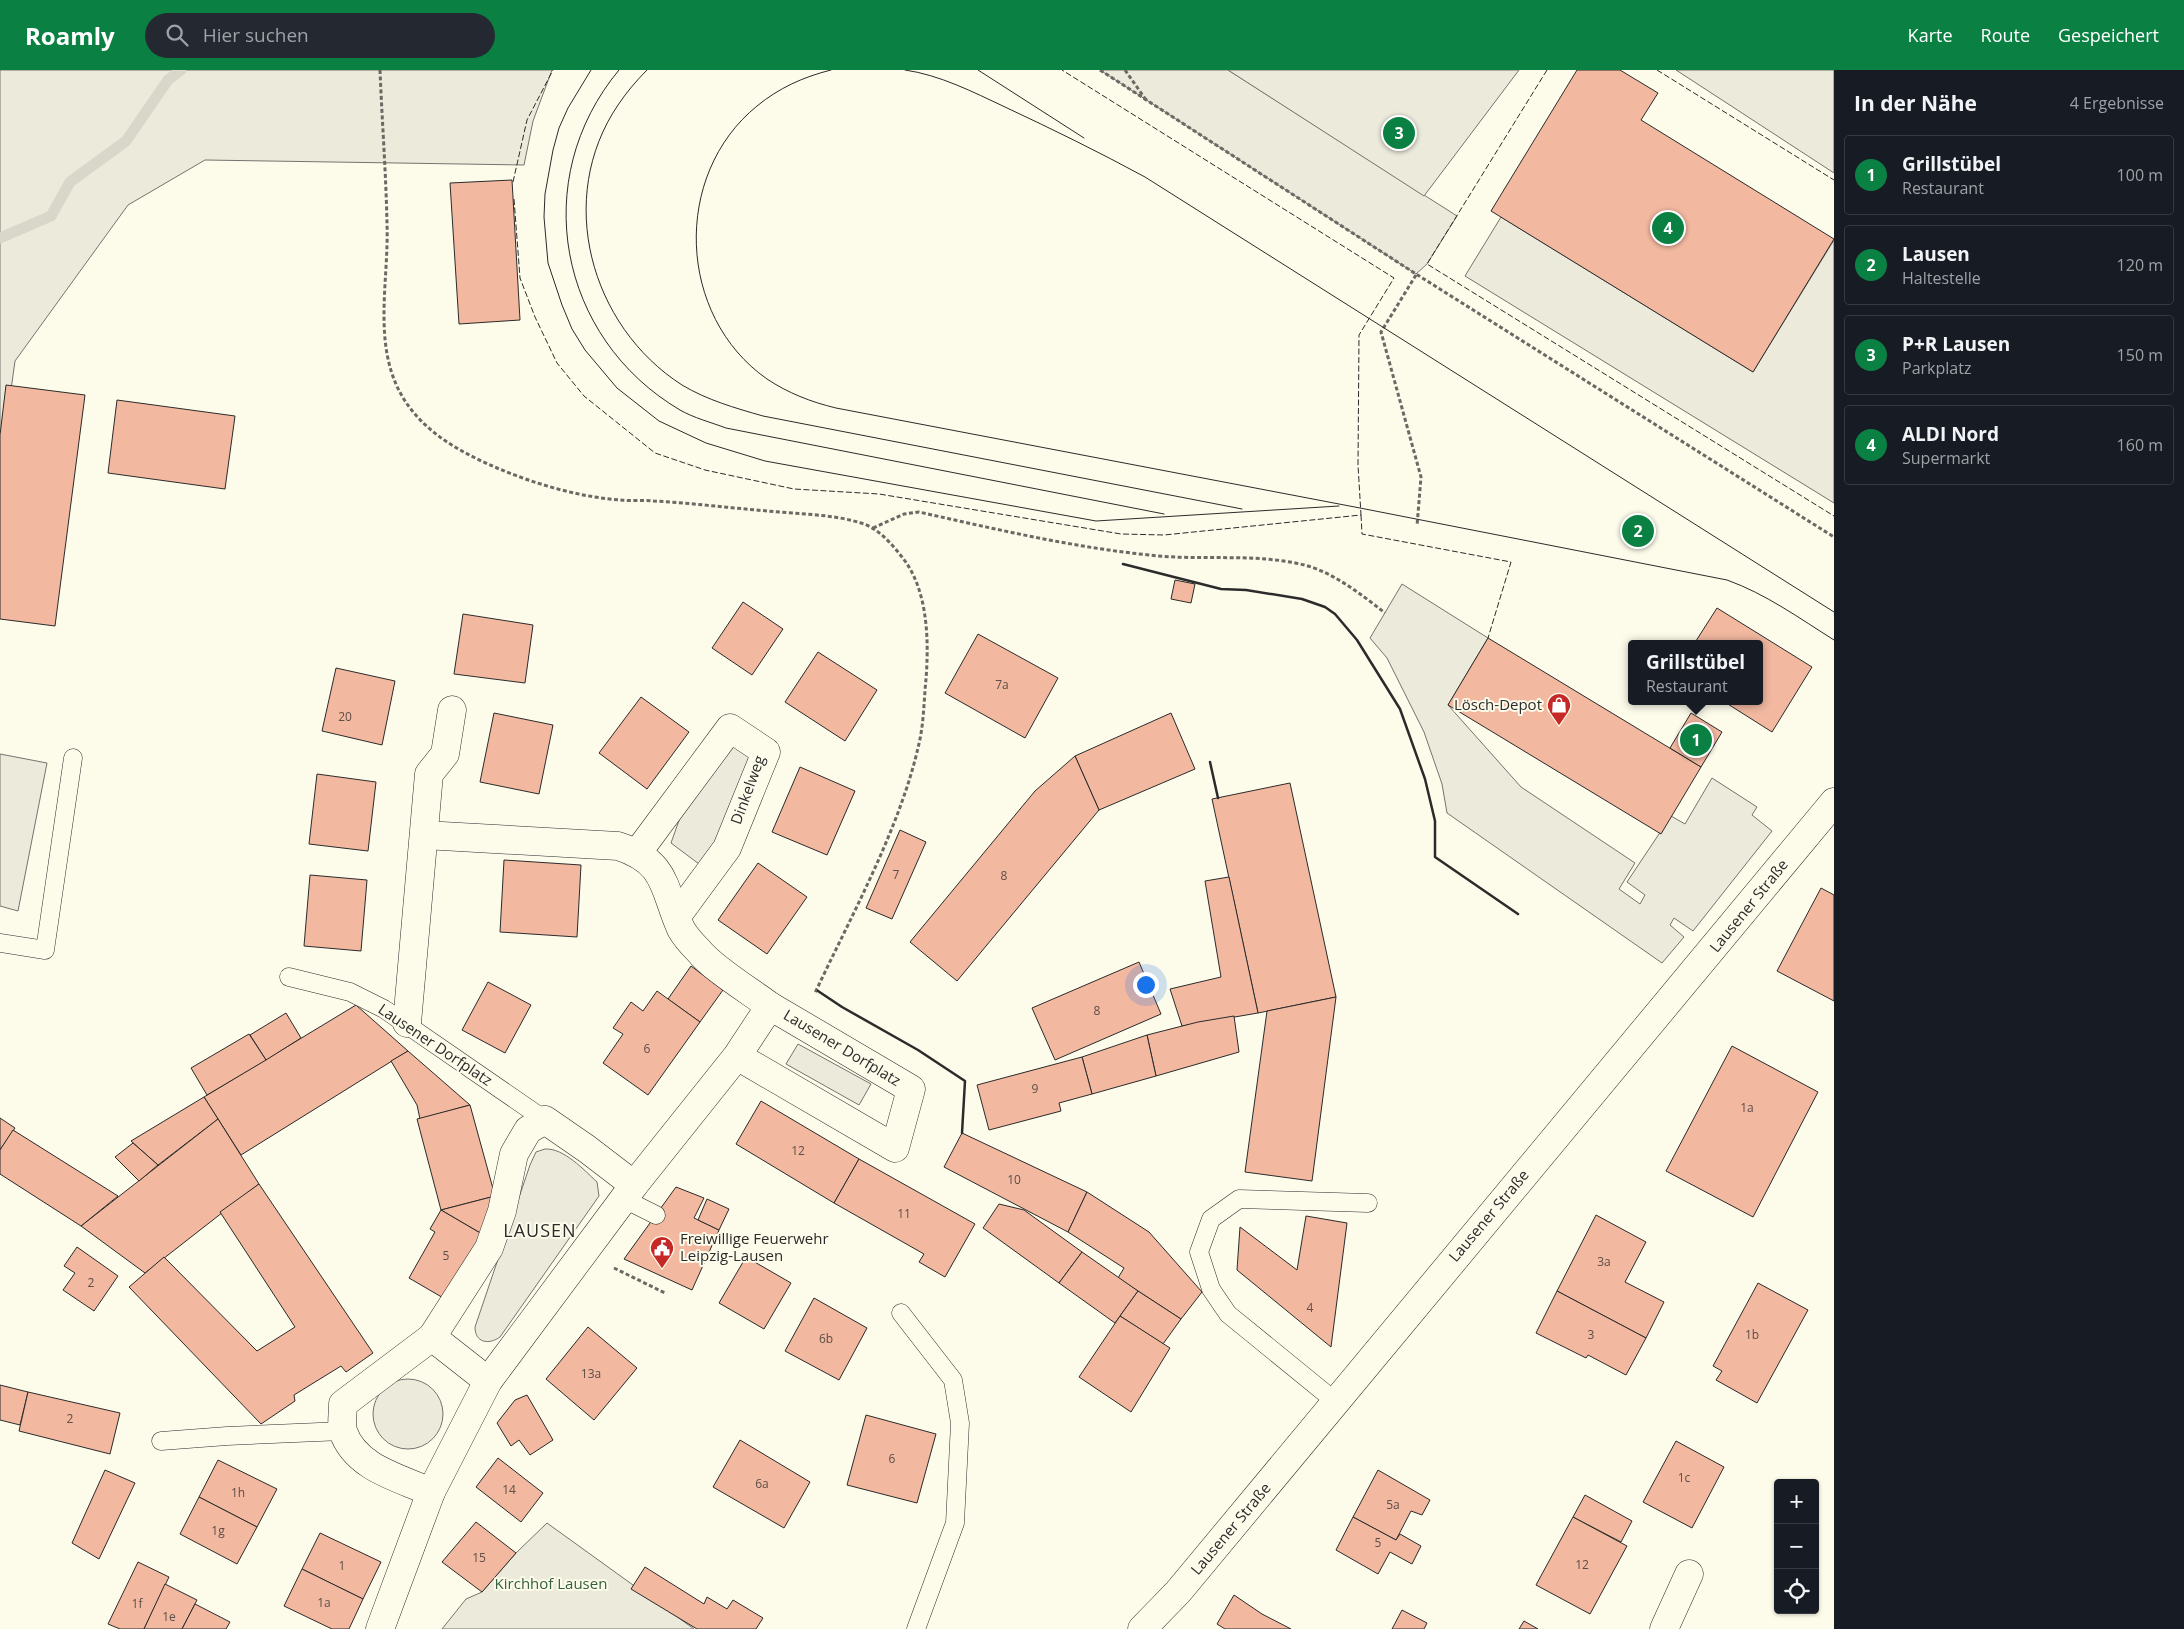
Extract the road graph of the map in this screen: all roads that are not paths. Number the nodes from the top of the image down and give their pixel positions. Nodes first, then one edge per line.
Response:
1 (452, 710) dead end
2 (73, 758) dead end
3 (1834, 802) edge
4 (424, 835) junction
5 (638, 852) junction
6 (677, 916) junction
7 (0, 943) edge
8 (289, 977) dead end
9 (770, 1006) junction
10 (407, 1023) junction
11 (737, 1056) junction
12 (545, 1120) junction
13 (629, 1192) junction
14 (1368, 1203) dead end
15 (656, 1215) dead end
16 (901, 1313) dead end
17 (432, 1337) junction
18 (488, 1381) junction
19 (1336, 1402) junction
20 (343, 1431) junction
21 (161, 1441) dead end
22 (431, 1492) junction
23 (1690, 1574) dead end
24 (380, 1629) edge
25 (916, 1629) edge
26 (1142, 1629) edge
27 (1664, 1629) edge

1 - 4 street
2 - 7 lane
3 - 19 street, Lausener Straße
4 - 5 street
4 - 10 street
5 - 6 street
5 - 6 street, Dinkelweg
6 - 9 street
8 - 10 lane, Lausener Dorfplatz
9 - 11 street, Lausener Dorfplatz
9 - 11 street, Lausener Dorfplatz
10 - 12 lane, Lausener Dorfplatz
11 - 13 street, Lausener Dorfplatz
12 - 13 street, Lausener Dorfplatz
12 - 17 street
13 - 15 lane
13 - 18 street, Lausener Dorfplatz
14 - 19 lane
16 - 25 lane
17 - 18 street
17 - 20 street
18 - 22 street, Lausener Dorfplatz
19 - 26 street, Lausener Straße
20 - 21 lane
20 - 22 street
22 - 24 street, Lausener Dorfplatz
23 - 27 street

